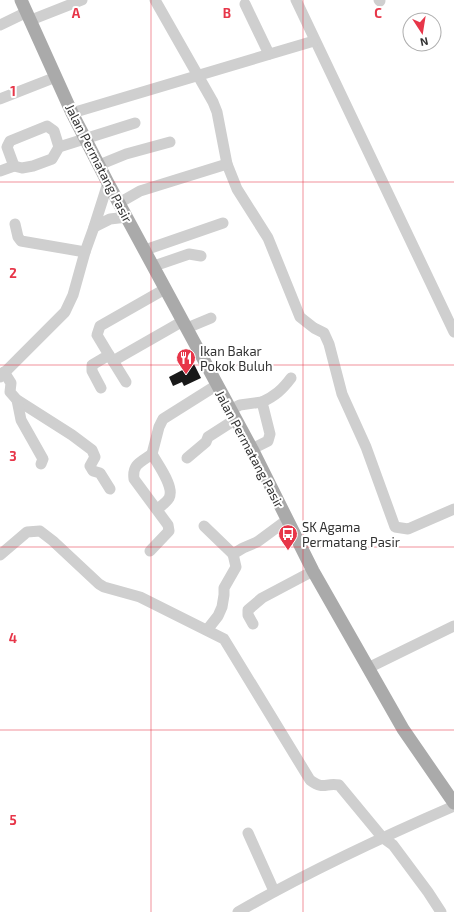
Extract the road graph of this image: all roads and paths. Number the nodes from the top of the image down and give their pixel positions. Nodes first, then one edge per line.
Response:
1 (21, 0) edge
2 (82, 0) edge
3 (155, 0) edge
4 (296, 0) edge
5 (245, 4) dead end
6 (29, 16) junction
7 (0, 25) edge
8 (314, 41) junction
9 (269, 54) junction
10 (197, 75) junction
11 (56, 77) junction
12 (0, 98) edge
13 (72, 113) junction
14 (135, 123) dead end
15 (85, 138) junction
16 (170, 142) dead end
17 (59, 147) junction
18 (227, 164) junction
19 (99, 165) junction
20 (14, 166) junction
21 (0, 171) edge
22 (108, 183) junction
23 (119, 203) junction
24 (127, 217) junction
25 (223, 223) dead end
26 (15, 224) dead end
27 (94, 227) junction
28 (145, 250) junction
29 (85, 252) junction
30 (201, 256) dead end
31 (154, 266) junction
32 (165, 289) junction
33 (210, 318) dead end
34 (185, 324) junction
35 (454, 332) edge
36 (111, 358) junction
37 (2, 374) edge
38 (291, 378) dead end
39 (126, 382) dead end
40 (217, 385) junction
41 (101, 388) dead end
42 (9, 396) edge
43 (262, 402) junction
44 (233, 415) junction
45 (252, 449) junction
46 (152, 454) junction
47 (187, 458) dead end
48 (41, 464) dead end
49 (110, 489) dead end
50 (157, 509) junction
51 (454, 509) edge
52 (287, 520) junction
53 (204, 526) dead end
54 (150, 551) dead end
55 (233, 554) junction
56 (0, 555) edge
57 (313, 571) junction
58 (253, 624) dead end
59 (454, 626) edge
60 (207, 630) junction
61 (368, 668) junction
62 (454, 805) edge
63 (248, 833) dead end
64 (382, 837) junction
65 (274, 891) junction
66 (238, 912) edge
67 (440, 912) edge

1 - 6 main road, Jalan Permatang Pasir
2 - 6 street
3 - 10 street
4 - 8 street
5 - 9 street
6 - 7 street
6 - 11 main road, Jalan Permatang Pasir
8 - 9 street
8 - 35 street
9 - 10 street
10 - 13 street
10 - 18 street
11 - 12 street
11 - 13 main road, Jalan Permatang Pasir
13 - 15 main road, Jalan Permatang Pasir
14 - 15 street
15 - 17 street
15 - 19 main road, Jalan Permatang Pasir
16 - 19 street
17 - 20 street
17 - 20 street
18 - 23 street
18 - 51 street
19 - 22 main road, Jalan Permatang Pasir
20 - 21 street
22 - 23 main road, Jalan Permatang Pasir
22 - 27 street
23 - 24 main road, Jalan Permatang Pasir
24 - 27 street
24 - 28 main road, Jalan Permatang Pasir
25 - 28 street
26 - 29 street
27 - 29 street
28 - 31 main road, Jalan Permatang Pasir
29 - 37 street
30 - 31 street
31 - 32 main road, Jalan Permatang Pasir
32 - 34 main road, Jalan Permatang Pasir
32 - 36 street
33 - 34 street
34 - 36 street
34 - 40 main road, Jalan Permatang Pasir
36 - 39 street
36 - 41 street
37 - 42 street
38 - 43 street
40 - 44 main road, Jalan Permatang Pasir
40 - 46 street
42 - 48 street
42 - 49 street
43 - 44 street
43 - 45 street
44 - 45 main road, Jalan Permatang Pasir
44 - 47 street
45 - 52 main road, Jalan Permatang Pasir
46 - 50 street
46 - 50 street
50 - 54 street
52 - 55 street
52 - 57 main road, Jalan Permatang Pasir
53 - 55 street
55 - 60 street
56 - 60 street
57 - 58 street
57 - 61 main road, Jalan Permatang Pasir
59 - 61 street
60 - 64 street
61 - 62 main road, Jalan Permatang Pasir
62 - 64 street
63 - 65 street
64 - 65 street
64 - 67 street
65 - 66 street

